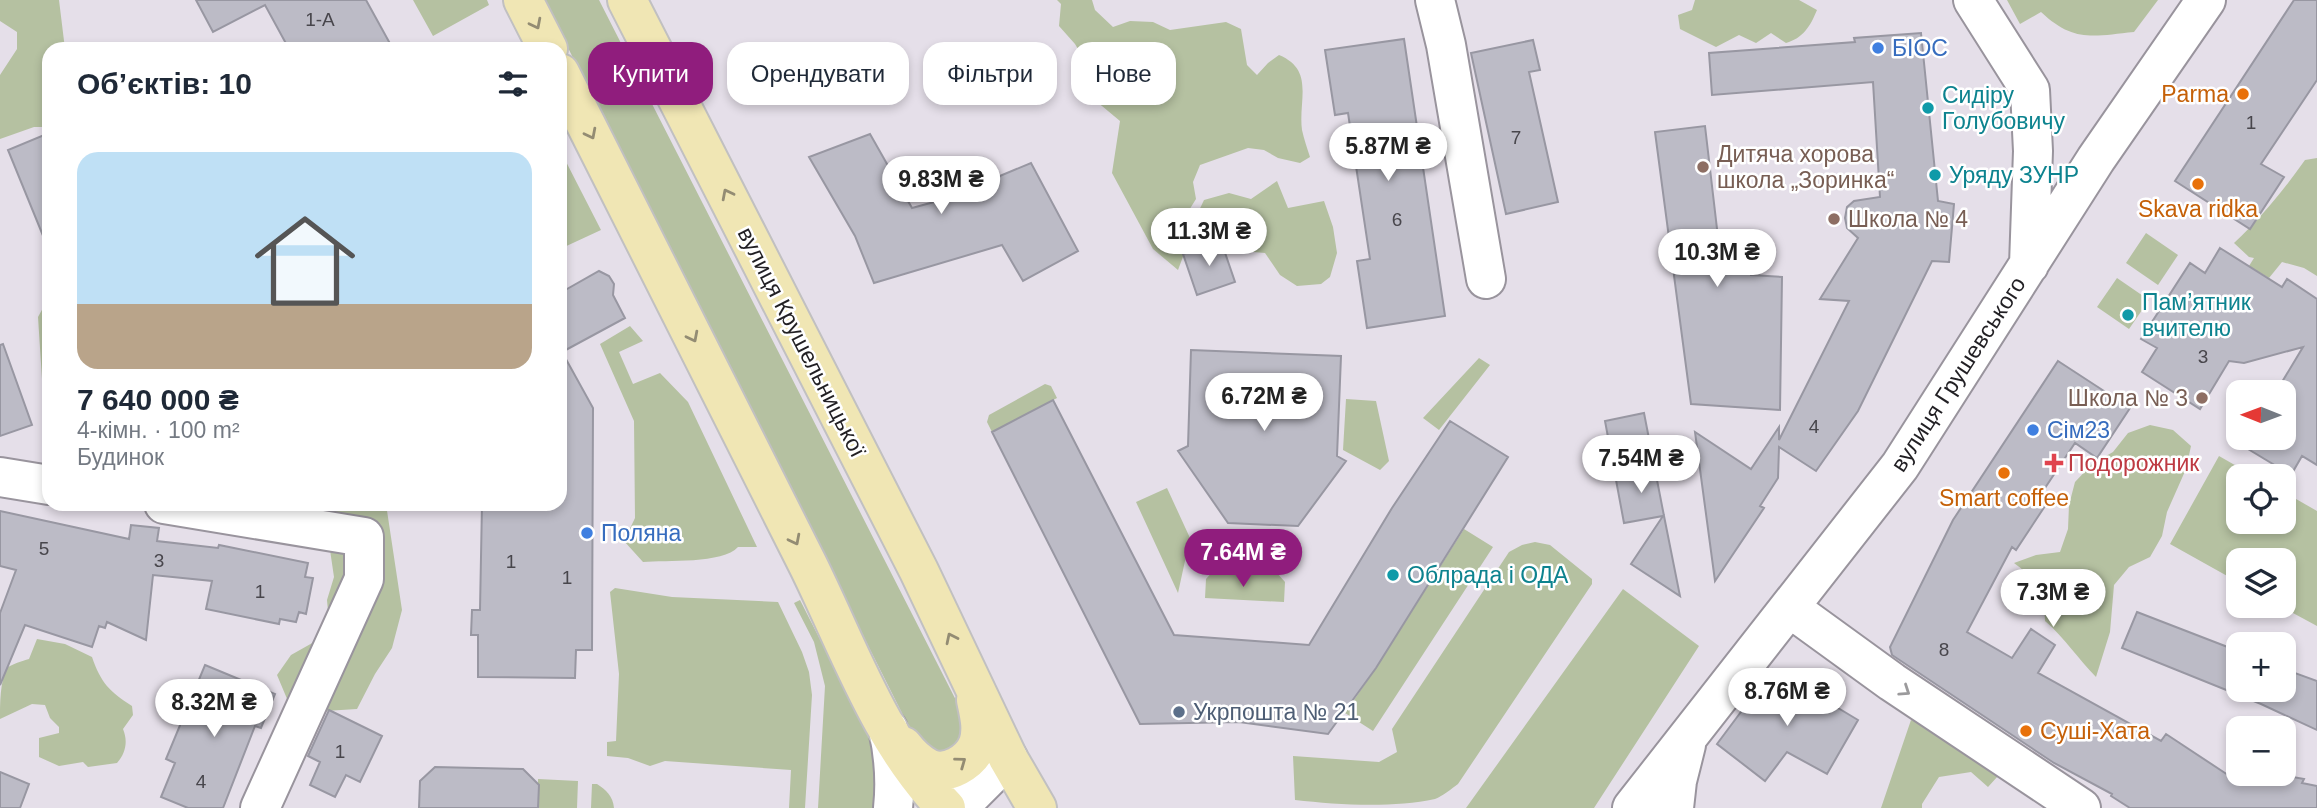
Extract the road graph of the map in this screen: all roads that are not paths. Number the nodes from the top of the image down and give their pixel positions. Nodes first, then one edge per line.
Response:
1 (523, 0) edge
2 (628, 0) edge
3 (1435, 0) edge
4 (1973, 0) edge
5 (2206, 0) edge
6 (544, 42) edge
7 (567, 87) edge
8 (2029, 265) junction
9 (1486, 279) dead end
10 (0, 477) edge
11 (42, 484) edge
12 (206, 511) edge
13 (1790, 608) junction
14 (974, 685) junction
15 (888, 729) junction
16 (1690, 733) junction
17 (1022, 783) edge
18 (1650, 802) edge
19 (260, 808) edge
20 (892, 808) edge
21 (946, 808) edge
22 (958, 808) edge
23 (993, 808) edge
24 (1696, 808) edge
25 (2081, 808) edge

1 -> 6 main road
14 -> 2 main road, вулиця Крушельницької
3 - 9 street
4 - 8 street
5 - 8 street, вулиця Грушевського
7 -> 15 main road, вулиця Крушельницької
8 - 13 street, вулиця Грушевського
10 - 11 street
12 - 19 street
13 - 16 street, вулиця Грушевського
13 -> 25 street
15 -> 14 main road, вулиця Крушельницької
14 - 17 main road, вулиця Крушельницької
15 - 20 street
15 - 21 main road, вулиця Крушельницької
16 - 18 street, вулиця Грушевського
16 - 24 street
17 - 22 street
17 - 23 street

